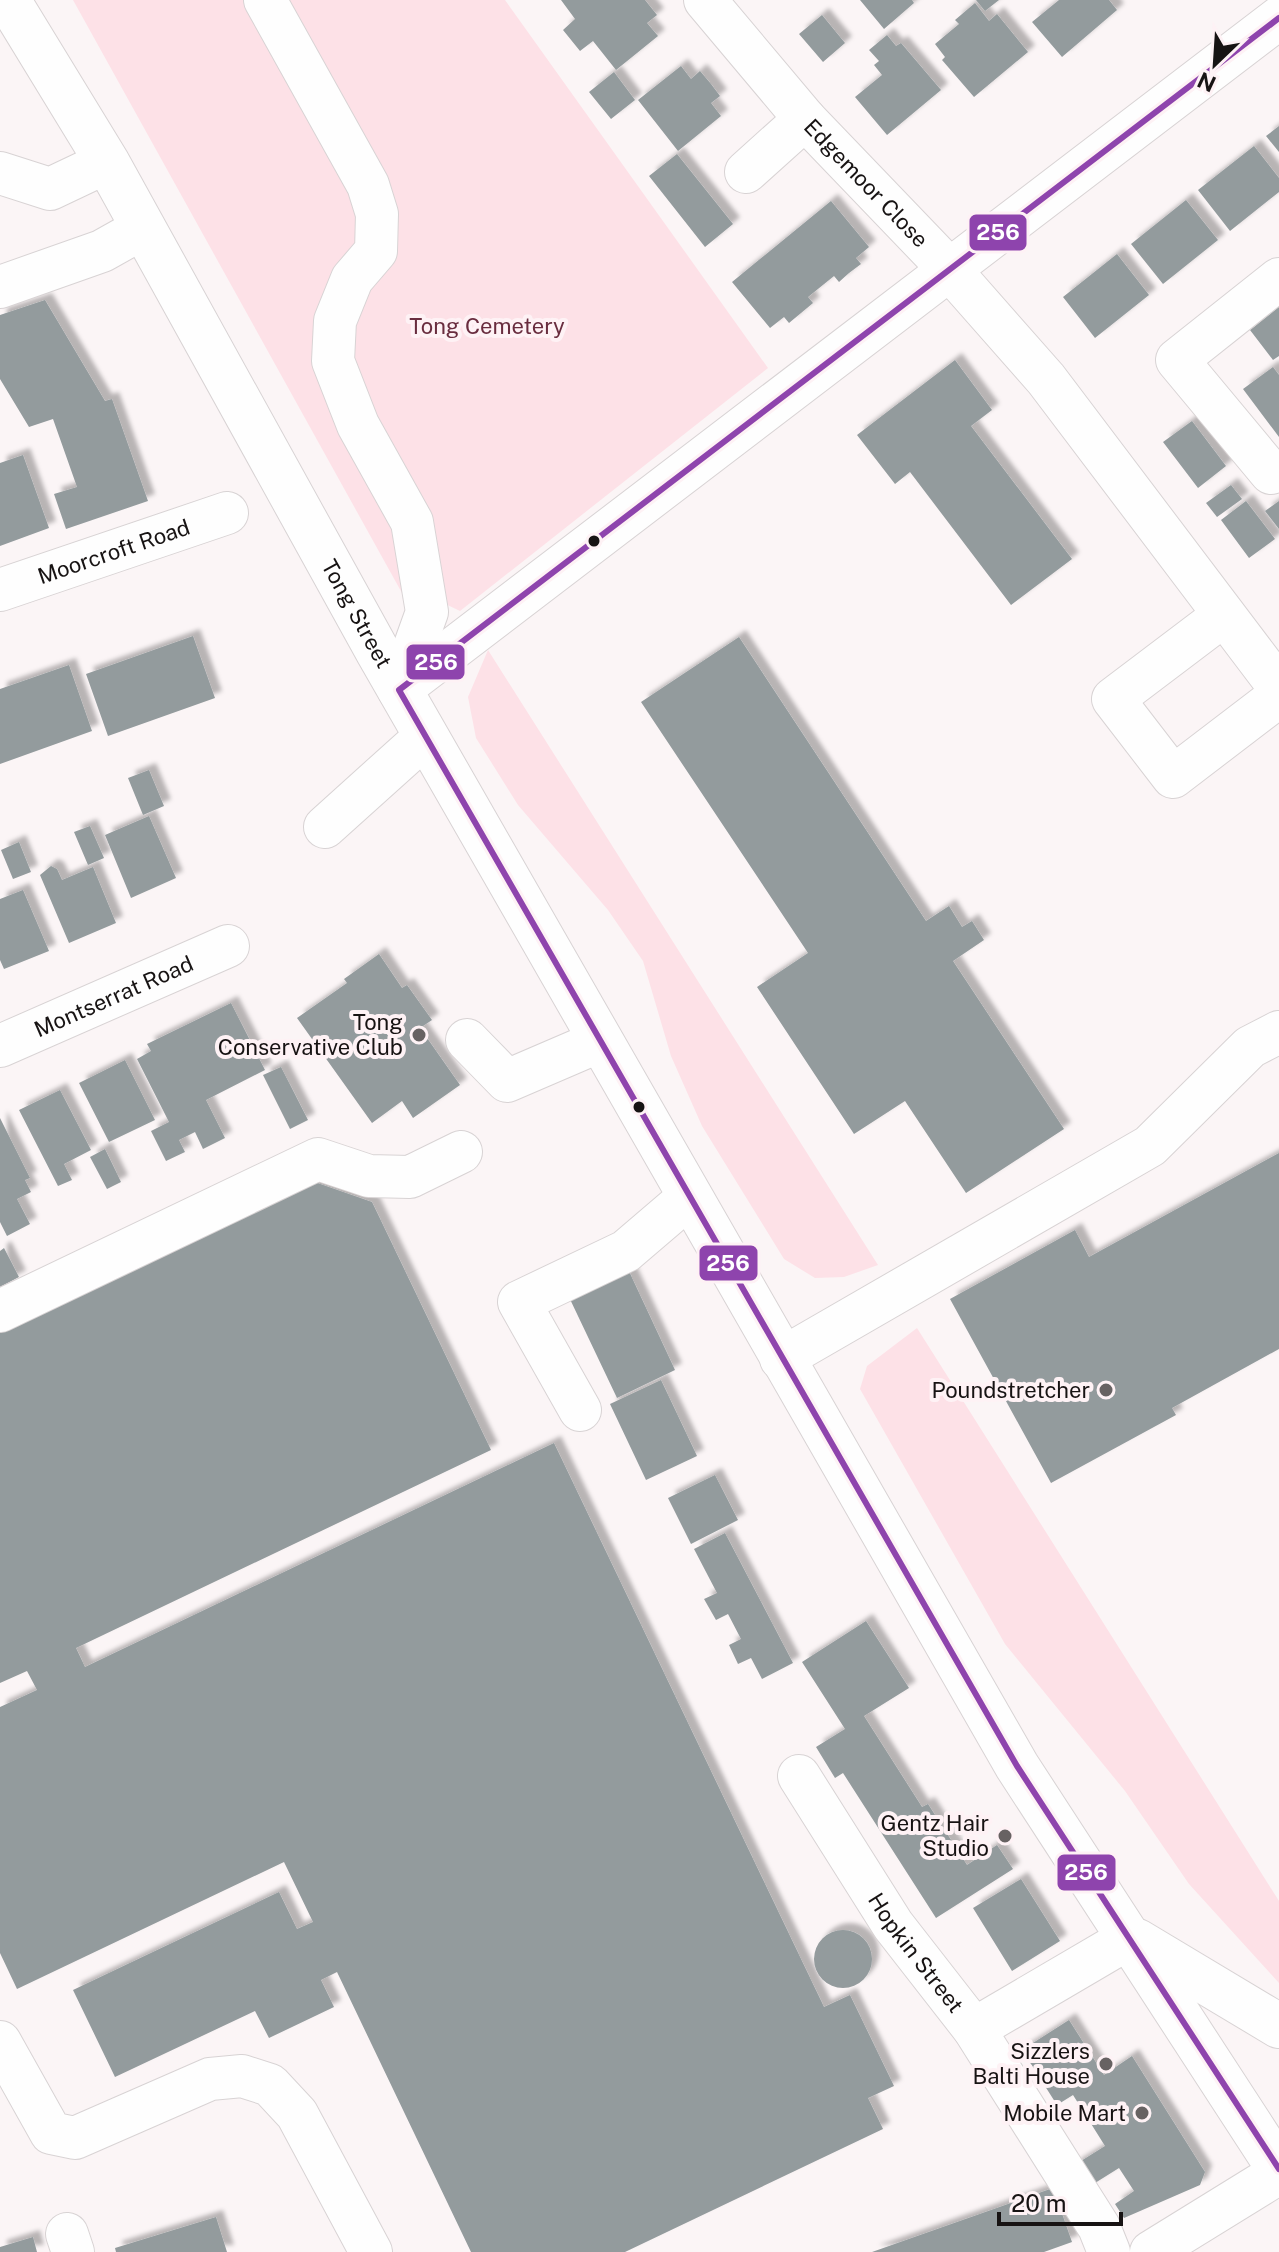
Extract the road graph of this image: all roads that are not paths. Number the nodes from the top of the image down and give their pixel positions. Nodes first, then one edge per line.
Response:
1 (8, 0) edge
2 (265, 0) edge
3 (705, 0) edge
4 (1279, 18) edge
5 (805, 119) junction
6 (107, 162) junction
7 (746, 172) dead end
8 (0, 173) edge
9 (143, 228) junction
10 (950, 270) junction
11 (1279, 279) edge
12 (0, 287) edge
13 (1271, 473) dead end
14 (227, 513) dead end
15 (0, 590) edge
16 (1224, 615) junction
17 (1279, 687) edge
18 (399, 690) junction
19 (1279, 696) edge
20 (426, 736) junction
21 (325, 827) dead end
22 (228, 946) dead end
23 (1279, 1032) edge
24 (467, 1040) dead end
25 (600, 1041) junction
26 (0, 1046) edge
27 (461, 1152) dead end
28 (688, 1198) junction
29 (0, 1311) edge
30 (781, 1359) junction
31 (580, 1410) dead end
32 (799, 1776) dead end
33 (1131, 1937) junction
34 (1279, 2026) edge
35 (974, 2029) junction
36 (0, 2042) edge
37 (1279, 2171) edge
38 (371, 2252) edge
39 (1109, 2252) edge
40 (1151, 2252) edge

1 - 6 highway, Tong Street
2 - 18 street
3 - 5 street
4 - 10 street
5 - 7 street, Edgemoor Close
5 - 10 street, Edgemoor Close
6 - 8 street
6 - 9 highway, Tong Street
9 - 12 street
9 - 18 highway, Tong Street
10 - 16 street, Edgemoor Close
10 - 18 street
11 - 13 street
14 - 15 street, Moorcroft Road
16 - 17 street, Edgemoor Close
16 - 19 street
18 - 20 highway, Tong Street
20 - 21 street
20 - 25 highway, Tong Street
22 - 26 street, Montserrat Road
23 - 30 street
24 - 25 street
25 - 28 highway, Tong Street
27 - 29 street
28 - 30 highway, Tong Street
28 - 31 street
30 - 33 highway, Tong Street
32 - 35 street, Hopkin Street
33 - 34 highway
33 - 35 street
33 - 37 highway, Tong Street
35 - 39 street, Hopkin Street
36 - 38 street
37 - 40 street

